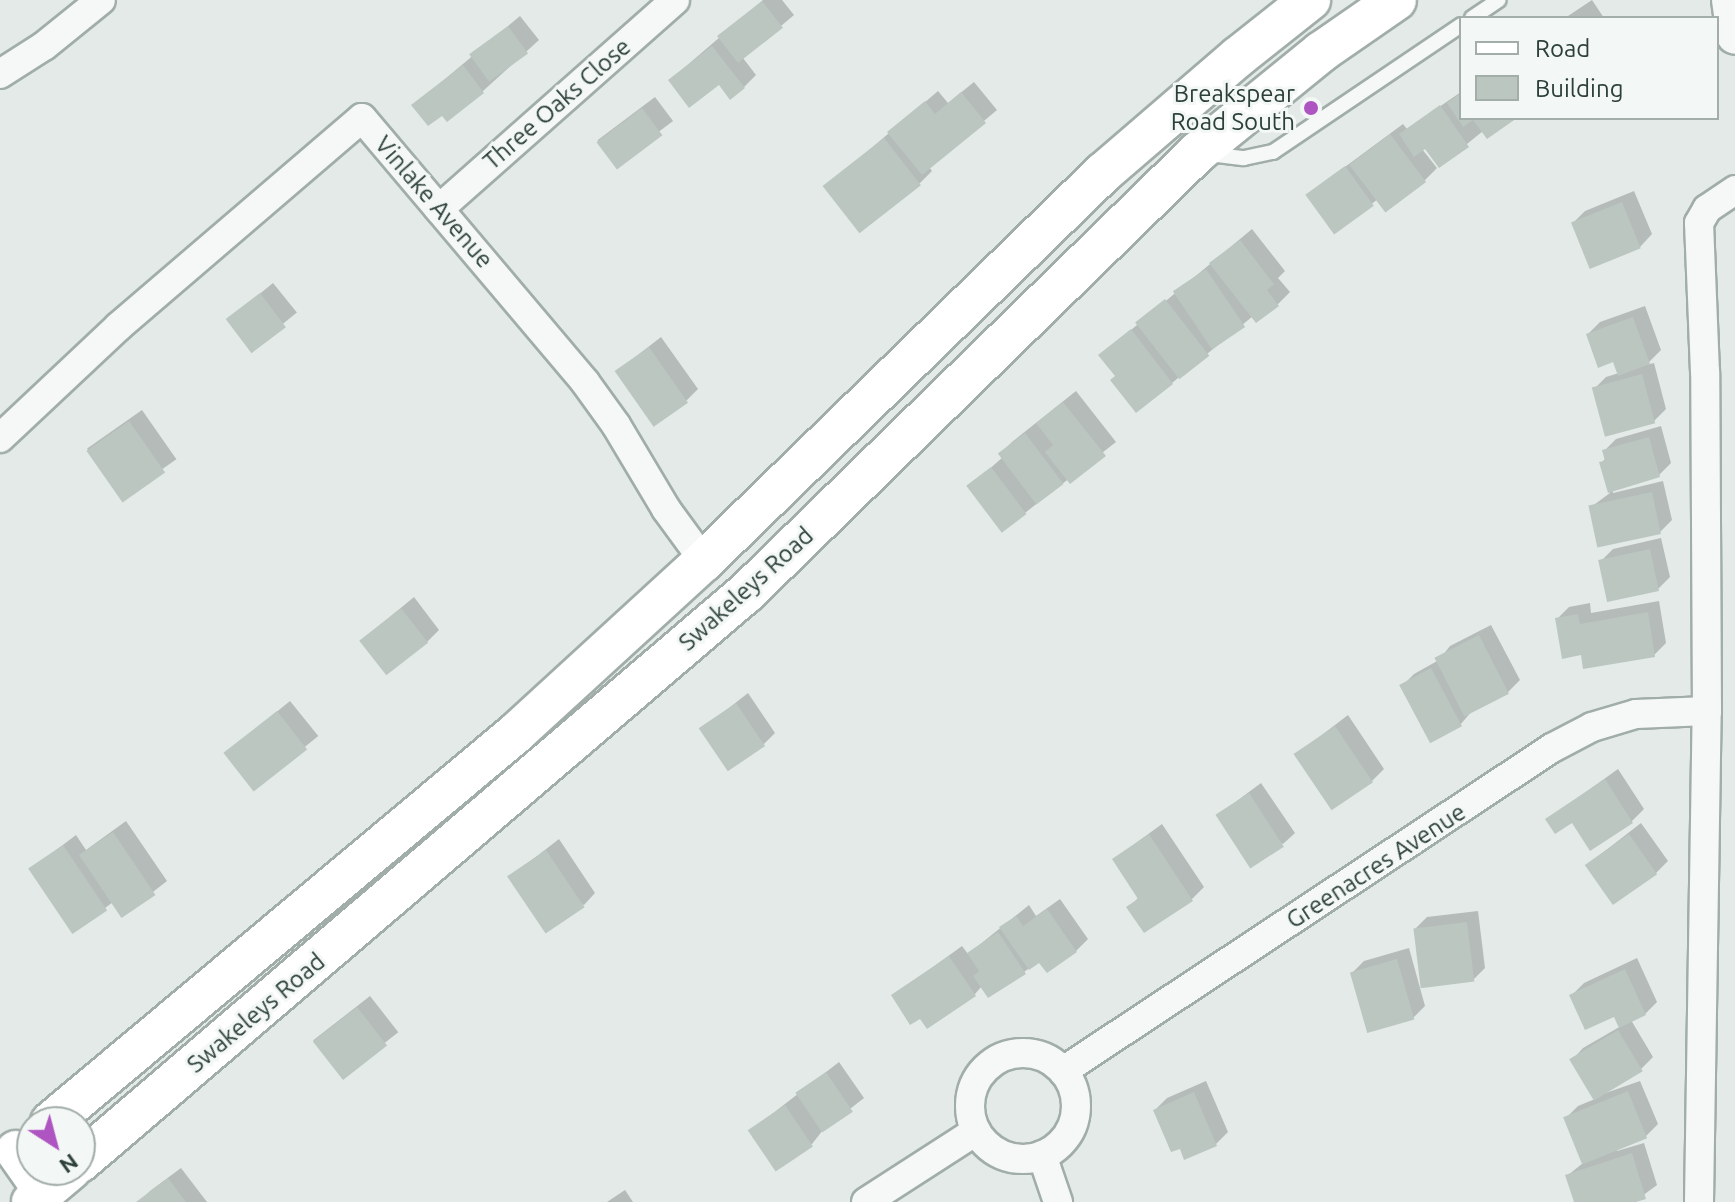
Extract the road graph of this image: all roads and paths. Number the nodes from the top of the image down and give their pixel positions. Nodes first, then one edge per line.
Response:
1 (101, 0) edge
2 (675, 0) edge
3 (1310, 0) edge
4 (1396, 0) edge
5 (1730, 0) edge
6 (1493, 1) edge
7 (1474, 16) edge
8 (1459, 26) edge
9 (1735, 36) edge
10 (0, 74) edge
11 (1198, 152) junction
12 (1735, 190) edge
13 (439, 209) junction
14 (1002, 270) junction
15 (1040, 309) junction
16 (0, 438) edge
17 (704, 561) junction
18 (1707, 711) junction
19 (1063, 1071) junction
20 (70, 1106) edge
21 (976, 1131) junction
22 (96, 1148) edge
23 (1042, 1155) junction
24 (866, 1202) edge
25 (1058, 1202) edge
26 (1699, 1202) edge

1 - 10 street
2 - 13 street, Three Oaks Close
3 - 14 main road, Swakeleys Road
4 - 11 main road, Swakeleys Road
5 - 9 street
6 - 7 lane
8 - 11 lane
11 - 15 main road, Swakeleys Road
12 - 18 street
13 - 16 street, Vinlake Avenue
13 - 17 street, Vinlake Avenue
14 - 15 main road
14 - 17 main road, Swakeleys Road
15 - 22 main road, Swakeleys Road
17 - 20 main road, Swakeleys Road
18 - 19 street, Greenacres Avenue
18 - 26 street
19 - 21 street
19 - 23 street
21 - 23 street
21 - 24 street
23 - 25 street

